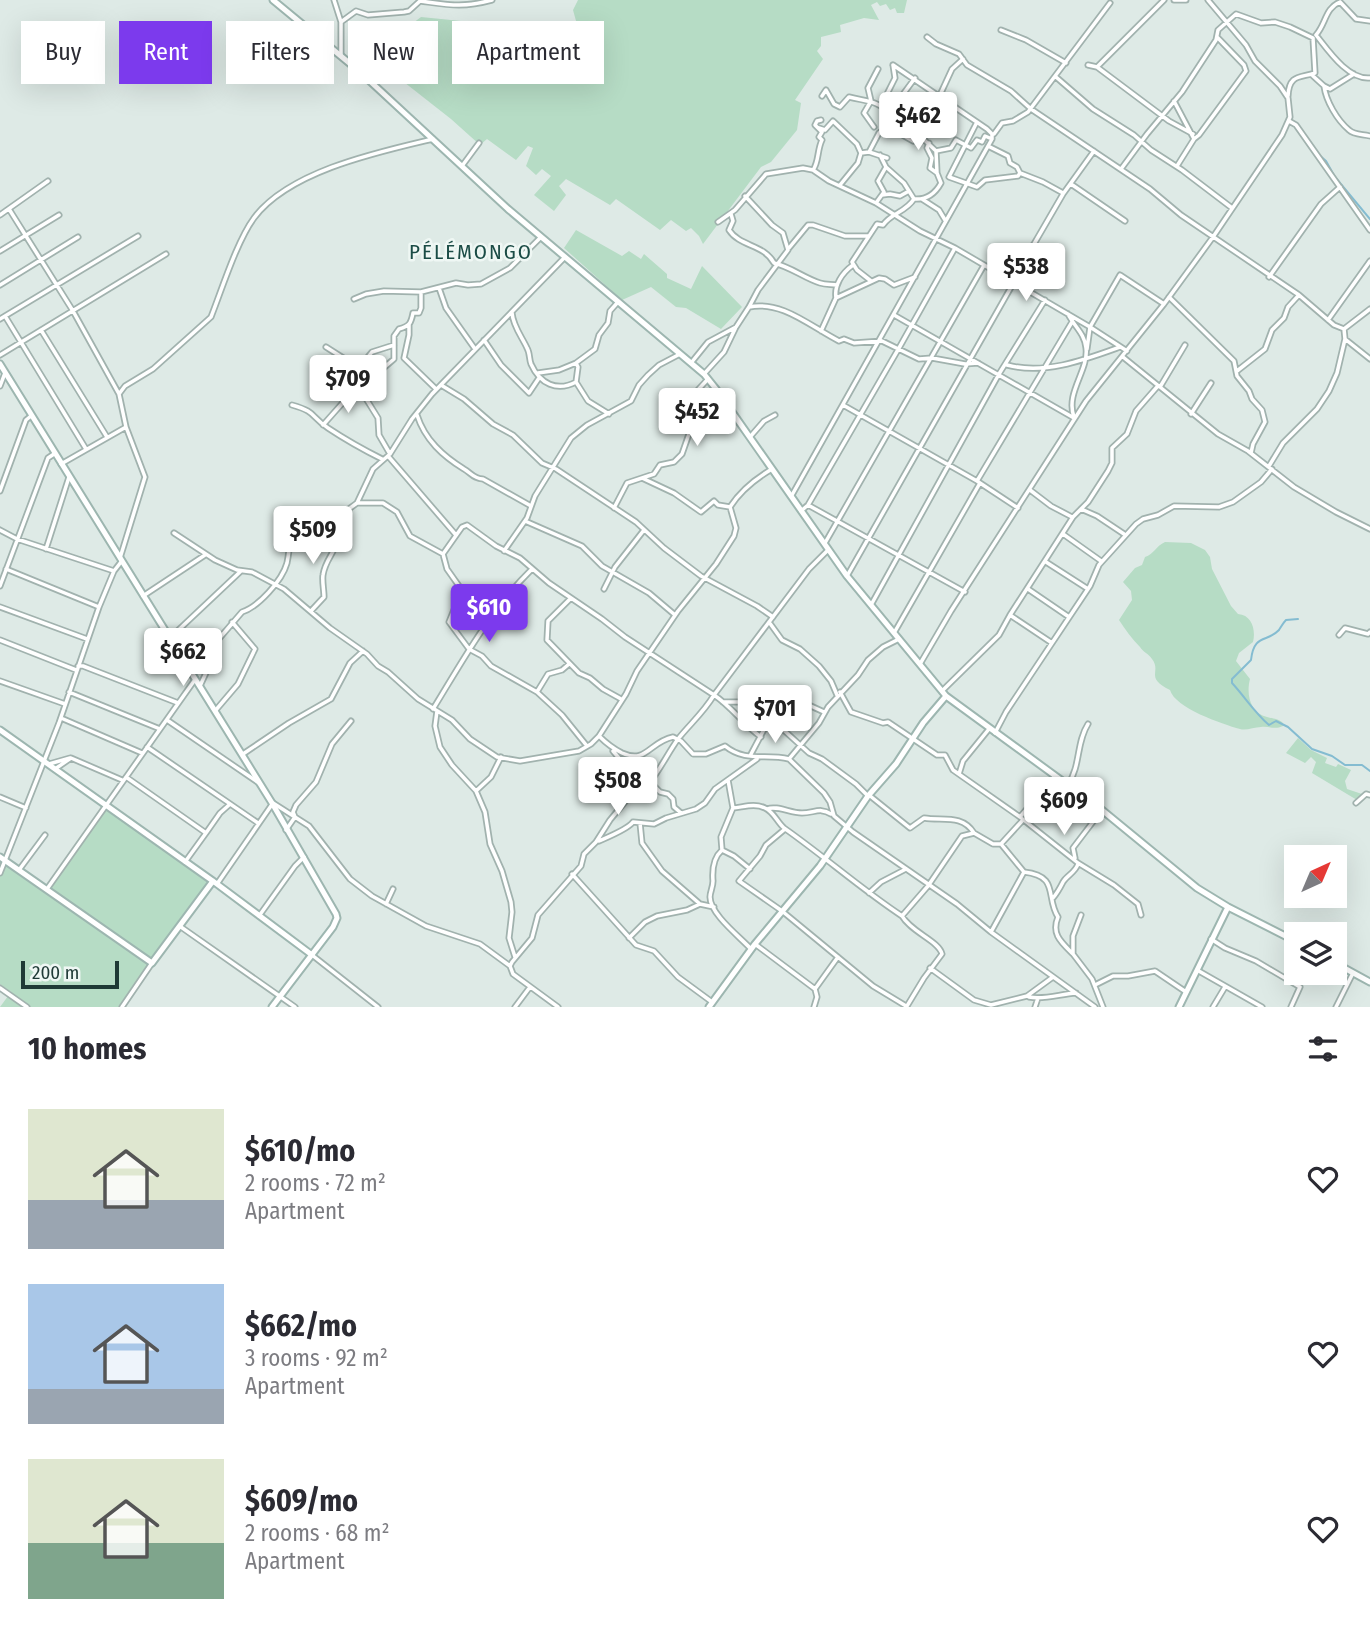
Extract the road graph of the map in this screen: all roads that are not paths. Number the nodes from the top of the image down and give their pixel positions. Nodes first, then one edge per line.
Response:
1 (273, 0) edge
2 (334, 0) edge
3 (492, 0) edge
4 (1164, 0) edge
5 (1174, 0) edge
6 (1186, 0) edge
7 (1208, 0) edge
8 (1340, 1) edge
9 (1111, 3) dead end
10 (1370, 20) edge
11 (341, 22) junction
12 (1226, 22) junction
13 (1001, 30) dead end
14 (1216, 36) junction
15 (1314, 36) junction
16 (927, 37) dead end
17 (341, 55) junction
18 (963, 59) junction
19 (1066, 62) junction
20 (1087, 65) dead end
21 (1097, 67) junction
22 (878, 69) dead end
23 (1354, 74) junction
24 (1312, 75) junction
25 (1056, 77) junction
26 (915, 78) junction
27 (1370, 78) edge
28 (1324, 86) junction
29 (940, 95) junction
30 (822, 96) dead end
31 (1288, 98) junction
32 (871, 101) junction
33 (1174, 101) junction
34 (881, 106) junction
35 (1031, 109) junction
36 (890, 112) junction
37 (838, 113) dead end
38 (1163, 115) junction
39 (821, 120) dead end
40 (833, 121) junction
41 (1289, 121) junction
42 (977, 122) junction
43 (874, 127) dead end
44 (888, 127) junction
45 (819, 128) junction
46 (1193, 136) junction
47 (1370, 136) edge
48 (992, 138) junction
49 (433, 139) junction
50 (1142, 142) junction
51 (479, 143) dead end
52 (929, 144) junction
53 (965, 145) junction
54 (988, 146) junction
55 (936, 151) junction
56 (1094, 151) junction
57 (869, 152) junction
58 (862, 153) junction
59 (880, 155) junction
60 (887, 158) dead end
61 (462, 166) junction
62 (886, 167) junction
63 (1177, 167) junction
64 (1121, 169) junction
65 (813, 170) junction
66 (937, 173) junction
67 (1020, 173) junction
68 (949, 177) junction
69 (48, 181) dead end
70 (941, 183) junction
71 (966, 183) junction
72 (1072, 184) junction
73 (840, 185) junction
74 (1340, 187) junction
75 (909, 191) junction
76 (1063, 194) junction
77 (882, 195) junction
78 (745, 196) junction
79 (914, 199) junction
80 (922, 199) junction
81 (876, 203) junction
82 (1231, 208) junction
83 (3, 211) edge
84 (731, 214) junction
85 (895, 214) junction
86 (59, 215) dead end
87 (1125, 221) dead end
88 (718, 222) dead end
89 (945, 222) junction
90 (1370, 230) edge
91 (25, 236) junction
92 (138, 236) dead end
93 (869, 236) junction
94 (78, 237) dead end
95 (541, 237) junction
96 (937, 237) junction
97 (1213, 237) junction
98 (955, 248) junction
99 (788, 250) junction
100 (0, 251) edge
101 (166, 254) dead end
102 (565, 257) junction
103 (40, 261) junction
104 (1370, 261) edge
105 (778, 263) junction
106 (853, 265) junction
107 (984, 266) junction
108 (1269, 276) junction
109 (915, 277) junction
110 (1006, 277) junction
111 (872, 281) junction
112 (1014, 282) junction
113 (0, 285) edge
114 (55, 285) junction
115 (837, 285) junction
116 (439, 288) junction
117 (421, 292) junction
118 (1299, 295) junction
119 (1170, 297) junction
120 (835, 298) junction
121 (354, 299) dead end
122 (1045, 300) junction
123 (618, 302) junction
124 (1164, 304) junction
125 (749, 307) junction
126 (1370, 309) edge
127 (72, 311) junction
128 (512, 313) junction
129 (1068, 314) junction
130 (894, 315) junction
131 (2, 317) edge
132 (1328, 320) junction
133 (1072, 322) junction
134 (912, 324) junction
135 (409, 325) junction
136 (736, 327) junction
137 (1090, 327) junction
138 (1344, 329) junction
139 (41, 330) junction
140 (821, 331) junction
141 (1345, 339) junction
142 (484, 340) junction
143 (878, 341) junction
144 (942, 341) junction
145 (20, 343) junction
146 (394, 345) junction
147 (1185, 345) dead end
148 (1120, 346) junction
149 (326, 347) dead end
150 (900, 348) junction
151 (475, 349) junction
152 (1087, 349) junction
153 (1127, 351) junction
154 (680, 354) junction
155 (0, 355) edge
156 (1123, 357) junction
157 (932, 358) junction
158 (971, 358) junction
159 (1370, 359) edge
160 (1083, 360) junction
161 (576, 363) junction
162 (691, 363) junction
163 (978, 363) junction
164 (965, 364) junction
165 (0, 365) edge
166 (1007, 365) junction
167 (359, 368) junction
168 (1045, 368) junction
169 (1237, 371) junction
170 (5, 373) junction
171 (999, 374) junction
172 (539, 375) junction
173 (706, 377) junction
174 (365, 382) junction
175 (576, 382) junction
176 (1211, 383) dead end
177 (441, 385) junction
178 (0, 386) edge
179 (1158, 387) junction
180 (437, 389) junction
181 (1029, 391) junction
182 (120, 394) junction
183 (292, 405) dead end
184 (843, 405) junction
185 (608, 414) junction
186 (859, 414) junction
187 (1191, 414) junction
188 (417, 415) junction
189 (775, 415) dead end
190 (31, 416) junction
191 (1074, 419) junction
192 (323, 425) junction
193 (126, 427) junction
194 (890, 431) junction
195 (107, 437) junction
196 (750, 437) junction
197 (921, 448) junction
198 (86, 449) junction
199 (54, 454) junction
200 (1251, 454) junction
201 (389, 455) junction
202 (382, 459) junction
203 (61, 464) junction
204 (948, 464) junction
205 (552, 468) junction
206 (1270, 468) junction
207 (772, 469) junction
208 (69, 476) junction
209 (642, 478) junction
210 (978, 482) junction
211 (1030, 490) junction
212 (0, 491) edge
213 (791, 497) junction
214 (357, 503) junction
215 (808, 505) junction
216 (531, 506) junction
217 (730, 507) junction
218 (614, 509) junction
219 (1018, 509) junction
220 (1081, 509) junction
221 (801, 511) junction
222 (1073, 517) junction
223 (525, 521) junction
224 (838, 522) junction
225 (329, 523) junction
226 (0, 530) edge
227 (644, 530) junction
228 (1370, 530) edge
229 (174, 533) dead end
230 (1063, 534) junction
231 (456, 535) junction
232 (1125, 535) junction
233 (17, 539) junction
234 (868, 539) junction
235 (826, 547) junction
236 (46, 549) junction
237 (504, 551) junction
238 (443, 554) junction
239 (205, 555) junction
240 (898, 556) junction
241 (120, 561) junction
242 (1102, 561) junction
243 (1046, 562) junction
244 (6, 569) junction
245 (532, 569) junction
246 (114, 571) junction
247 (241, 571) junction
248 (613, 572) junction
249 (928, 574) junction
250 (847, 576) junction
251 (705, 578) junction
252 (275, 583) junction
253 (0, 586) edge
254 (604, 589) dead end
255 (1028, 589) junction
256 (1088, 589) junction
257 (965, 592) junction
258 (143, 596) junction
259 (570, 598) junction
260 (871, 605) junction
261 (0, 607) edge
262 (99, 607) junction
263 (311, 611) junction
264 (675, 615) junction
265 (1010, 615) junction
266 (772, 617) junction
267 (1069, 617) junction
268 (232, 622) junction
269 (769, 622) junction
270 (1370, 632) edge
271 (1339, 635) dead end
272 (897, 636) junction
273 (169, 638) junction
274 (88, 639) junction
275 (0, 640) edge
276 (1052, 643) junction
277 (469, 649) junction
278 (363, 651) junction
279 (649, 652) junction
280 (569, 664) junction
281 (920, 664) junction
282 (77, 668) junction
283 (0, 681) edge
284 (196, 684) junction
285 (794, 690) dead end
286 (69, 692) junction
287 (537, 692) junction
288 (839, 694) junction
289 (944, 694) junction
290 (714, 695) junction
291 (621, 699) junction
292 (723, 702) junction
293 (178, 703) junction
294 (65, 704) junction
295 (435, 710) junction
296 (214, 712) junction
297 (824, 712) junction
298 (60, 718) junction
299 (167, 720) junction
300 (769, 720) junction
301 (351, 721) dead end
302 (1088, 724) dead end
303 (160, 729) junction
304 (0, 730) edge
305 (992, 731) junction
306 (599, 736) junction
307 (761, 737) junction
308 (913, 738) junction
309 (678, 739) junction
310 (799, 745) junction
311 (587, 746) junction
312 (147, 747) junction
313 (612, 750) junction
314 (142, 753) junction
315 (242, 754) junction
316 (501, 757) junction
317 (750, 757) junction
318 (71, 758) junction
319 (757, 759) junction
320 (789, 759) junction
321 (47, 762) junction
322 (55, 769) junction
323 (959, 774) junction
324 (1054, 777) junction
325 (125, 778) junction
326 (643, 780) junction
327 (729, 780) junction
328 (650, 782) junction
329 (259, 783) junction
330 (1067, 787) junction
331 (476, 791) junction
332 (869, 795) junction
333 (1370, 795) edge
334 (0, 797) edge
335 (272, 803) junction
336 (1356, 803) dead end
337 (106, 805) junction
338 (230, 805) junction
339 (26, 808) junction
340 (733, 808) junction
341 (766, 809) junction
342 (1101, 810) junction
343 (681, 813) junction
344 (834, 816) junction
345 (295, 817) junction
346 (1022, 819) junction
347 (640, 823) junction
348 (258, 824) junction
349 (846, 827) junction
350 (786, 828) junction
351 (286, 830) junction
352 (206, 833) junction
353 (974, 833) junction
354 (45, 835) dead end
355 (596, 842) junction
356 (1002, 845) junction
357 (722, 850) junction
358 (304, 857) junction
359 (825, 858) junction
360 (3, 859) edge
361 (185, 862) junction
362 (1077, 862) junction
363 (750, 869) junction
364 (906, 869) junction
365 (19, 870) junction
366 (1024, 872) junction
367 (0, 873) edge
368 (572, 874) junction
369 (215, 882) junction
370 (928, 886) junction
371 (47, 889) junction
372 (393, 889) dead end
373 (869, 892) junction
374 (1053, 898) junction
375 (386, 904) junction
376 (700, 904) junction
377 (715, 907) junction
378 (1228, 907) junction
379 (782, 911) junction
380 (1081, 915) dead end
381 (1141, 915) dead end
382 (259, 916) junction
383 (902, 916) junction
384 (181, 927) junction
385 (991, 932) junction
386 (1284, 935) edge
387 (629, 939) junction
388 (1211, 939) junction
389 (753, 946) junction
390 (1073, 954) junction
391 (312, 955) junction
392 (515, 957) junction
393 (838, 957) junction
394 (152, 963) junction
395 (510, 966) junction
396 (930, 968) junction
397 (1197, 970) junction
398 (1347, 970) edge
399 (1353, 973) junction
400 (1053, 977) junction
401 (1370, 982) edge
402 (1095, 985) junction
403 (530, 987) junction
404 (1225, 988) junction
405 (815, 989) junction
406 (1, 991) edge
407 (1186, 992) junction
408 (1077, 993) junction
409 (1027, 996) junction
410 (281, 997) junction
411 (1038, 999) junction
412 (711, 1005) edge
413 (27, 1007) edge
414 (122, 1007) edge
415 (272, 1007) edge
416 (295, 1007) edge
417 (378, 1007) edge
418 (515, 1007) edge
419 (558, 1007) edge
420 (814, 1007) edge
421 (907, 1007) edge
422 (1035, 1007) edge
423 (1095, 1007) edge
424 (1103, 1007) edge
425 (1178, 1007) edge
426 (1213, 1007) edge
427 (1262, 1007) edge
428 (1291, 1007) edge
429 (1336, 1007) edge

1 - 17 street
2 - 11 street
3 - 11 street
4 - 21 street
5 - 6 street
7 - 12 street
8 - 10 street
8 - 15 street
9 - 19 street
11 - 17 street
12 - 14 street
12 - 15 street
12 - 31 street
13 - 19 street
14 - 33 street
14 - 46 street
15 - 23 street
15 - 24 street
16 - 18 street
17 - 49 street
18 - 29 street
18 - 35 street
19 - 25 street
20 - 21 street
21 - 38 street
22 - 32 street
23 - 27 street
23 - 28 street
24 - 28 street
24 - 31 street
25 - 35 street
25 - 50 street
26 - 29 street
26 - 34 street
26 - 36 street
28 - 47 street
29 - 42 street
30 - 32 street
31 - 41 street
32 - 34 street
32 - 43 street
33 - 38 street
33 - 46 street
34 - 36 street
35 - 48 street
35 - 56 street
36 - 44 street
37 - 40 street
38 - 46 street
38 - 50 street
39 - 45 street
40 - 45 street
40 - 58 street
41 - 74 street
41 - 82 street
42 - 48 street
42 - 53 street
44 - 52 street
44 - 57 street
45 - 65 street
46 - 63 street
48 - 53 street
48 - 54 street
49 - 61 street
49 - 182 street
50 - 63 street
50 - 64 street
51 - 61 street
52 - 55 street
52 - 66 street
53 - 55 street
53 - 68 street
54 - 67 street
54 - 71 street
55 - 66 street
56 - 64 street
56 - 72 street
57 - 58 street
57 - 59 street
58 - 73 street
59 - 60 street
59 - 62 street
61 - 95 street
62 - 75 street
62 - 77 street
63 - 82 street
64 - 97 street
65 - 73 street
65 - 78 street
66 - 70 street
67 - 71 street
67 - 76 street
68 - 70 street
68 - 71 street
69 - 83 street
70 - 80 street
71 - 89 street
72 - 76 street
72 - 87 street
73 - 81 street
74 - 90 street
74 - 108 street
75 - 77 street
75 - 79 street
76 - 110 street
77 - 81 street
78 - 84 street
78 - 99 street
79 - 80 street
79 - 85 street
80 - 89 street
81 - 85 street
82 - 97 street
83 - 91 street
84 - 88 street
84 - 105 street
85 - 93 street
85 - 96 street
86 - 91 street
89 - 96 street
91 - 100 street
91 - 103 street
92 - 114 street
93 - 99 street
93 - 106 street
94 - 103 street
95 - 102 street
95 - 116 street
96 - 98 street
96 - 109 street
97 - 108 street
97 - 119 street
98 - 107 street
98 - 134 street
99 - 105 street
101 - 127 street
102 - 123 street
102 - 128 street
103 - 113 street
103 - 114 street
104 - 132 street
105 - 115 street
105 - 125 street
106 - 111 street
106 - 115 street
107 - 110 street
107 - 144 street
108 - 118 street
109 - 111 street
109 - 130 street
110 - 112 street
111 - 120 street
112 - 122 street
112 - 158 street
114 - 127 street
114 - 131 street
115 - 120 street
116 - 117 street
116 - 151 street
117 - 121 street
117 - 135 street
118 - 132 street
118 - 169 street
119 - 124 street
119 - 169 street
120 - 140 street
122 - 129 street
122 - 166 street
123 - 154 street
123 - 161 street
124 - 137 street
124 - 153 street
125 - 136 street
125 - 140 street
126 - 138 street
127 - 139 street
127 - 182 street
128 - 142 street
128 - 172 street
129 - 133 street
129 - 137 street
130 - 134 street
130 - 143 street
131 - 145 street
132 - 138 street
133 - 152 street
133 - 168 street
134 - 144 street
134 - 150 street
135 - 146 street
135 - 180 street
136 - 162 street
136 - 173 street
137 - 148 street
137 - 152 street
138 - 141 street
139 - 145 street
139 - 195 street
140 - 143 street
141 - 159 street
141 - 206 street
142 - 151 street
142 - 172 street
143 - 150 street
143 - 184 street
144 - 157 street
144 - 158 street
145 - 155 street
145 - 198 street
146 - 167 street
146 - 174 street
147 - 179 street
148 - 153 street
148 - 160 street
149 - 167 street
150 - 157 street
150 - 186 street
151 - 177 street
152 - 160 street
153 - 156 street
154 - 162 street
154 - 185 street
156 - 179 street
156 - 191 street
157 - 164 street
157 - 194 street
158 - 163 street
158 - 164 street
160 - 168 street
160 - 191 street
161 - 172 street
161 - 175 street
162 - 173 street
163 - 164 street
163 - 171 street
164 - 197 street
165 - 170 street
166 - 168 street
166 - 171 street
167 - 174 street
168 - 181 street
169 - 200 street
170 - 178 street
170 - 190 street
171 - 181 street
171 - 204 street
172 - 175 street
173 - 196 street
173 - 209 street
174 - 192 street
174 - 201 street
175 - 185 street
176 - 187 street
177 - 180 street
177 - 205 street
179 - 187 street
179 - 220 street
180 - 188 street
181 - 191 street
181 - 210 street
182 - 193 street
183 - 192 street
184 - 186 street
184 - 213 street
185 - 205 street
186 - 194 street
186 - 215 street
187 - 200 street
188 - 201 street
188 - 216 street
189 - 196 street
190 - 199 street
190 - 212 street
191 - 211 street
192 - 202 street
193 - 195 street
193 - 241 street
194 - 197 street
194 - 224 street
195 - 198 street
196 - 207 street
197 - 204 street
197 - 234 street
198 - 203 street
199 - 203 street
199 - 233 street
200 - 206 street
201 - 202 street
201 - 231 street
202 - 214 street
203 - 208 street
204 - 210 street
204 - 240 street
205 - 216 street
205 - 218 street
206 - 228 street
206 - 232 street
207 - 213 street
207 - 217 street
208 - 236 street
208 - 241 street
209 - 217 street
209 - 218 street
210 - 219 street
210 - 249 street
211 - 219 street
211 - 222 street
213 - 221 street
214 - 225 street
214 - 238 street
215 - 221 street
215 - 224 street
216 - 223 street
217 - 251 street
218 - 227 street
219 - 257 street
220 - 222 street
220 - 232 street
221 - 235 street
222 - 230 street
223 - 237 street
223 - 248 street
224 - 234 street
224 - 235 street
225 - 252 street
225 - 263 street
226 - 233 street
227 - 248 street
227 - 251 street
229 - 239 street
230 - 242 street
230 - 243 street
231 - 237 street
231 - 238 street
232 - 242 street
233 - 236 street
233 - 244 street
234 - 240 street
234 - 250 street
235 - 250 street
235 - 266 street
236 - 246 street
237 - 245 street
238 - 277 street
239 - 247 street
239 - 258 street
240 - 249 street
240 - 260 street
241 - 246 street
241 - 258 street
242 - 256 street
243 - 255 street
243 - 256 street
244 - 253 street
244 - 262 street
245 - 259 street
245 - 277 street
246 - 262 street
247 - 252 street
247 - 273 street
248 - 254 street
248 - 264 street
249 - 257 street
249 - 272 street
250 - 260 street
251 - 264 street
251 - 266 street
252 - 263 street
252 - 268 street
255 - 265 street
255 - 267 street
256 - 267 street
257 - 281 street
258 - 273 street
259 - 279 street
259 - 280 street
260 - 272 street
261 - 274 street
262 - 274 street
263 - 278 street
264 - 279 street
265 - 276 street
265 - 289 street
266 - 269 street
267 - 276 street
268 - 284 street
268 - 296 street
269 - 288 street
269 - 290 street
270 - 271 street
272 - 281 street
272 - 288 street
273 - 284 street
274 - 282 street
275 - 282 street
276 - 305 street
277 - 287 street
277 - 295 street
278 - 295 street
278 - 315 street
279 - 290 street
279 - 291 street
280 - 287 street
280 - 291 street
281 - 289 street
282 - 286 street
282 - 293 street
283 - 294 street
284 - 293 street
284 - 296 street
285 - 297 street
286 - 294 street
286 - 303 street
287 - 311 street
288 - 297 street
288 - 308 street
289 - 305 street
289 - 308 street
290 - 292 street
290 - 309 street
291 - 306 street
292 - 300 street
292 - 307 street
293 - 299 street
294 - 298 street
295 - 316 street
295 - 331 street
296 - 315 street
297 - 310 street
298 - 314 street
298 - 321 street
299 - 303 street
299 - 329 street
300 - 307 street
300 - 310 street
301 - 345 street
302 - 330 street
303 - 312 street
304 - 321 street
305 - 323 street
305 - 324 street
306 - 311 street
306 - 313 street
307 - 317 street
308 - 323 street
308 - 332 street
309 - 313 street
309 - 317 street
309 - 328 street
310 - 320 street
310 - 332 street
311 - 316 street
312 - 314 street
312 - 338 street
313 - 326 street
314 - 325 street
315 - 329 street
316 - 331 street
317 - 319 street
318 - 321 street
318 - 322 street
318 - 325 street
319 - 320 street
319 - 327 street
320 - 344 street
321 - 322 street
321 - 339 street
322 - 337 street
323 - 346 street
324 - 330 street
324 - 346 street
325 - 337 street
325 - 352 street
326 - 328 street
326 - 355 street
327 - 340 street
327 - 343 street
328 - 343 street
329 - 335 street
330 - 342 street
331 - 392 street
332 - 349 street
332 - 353 street
333 - 336 street
334 - 339 street
335 - 345 street
335 - 348 street
335 - 351 street
337 - 361 street
337 - 371 street
338 - 348 street
338 - 352 street
339 - 360 street
340 - 341 street
340 - 357 street
341 - 344 street
341 - 350 street
342 - 362 street
342 - 378 street
343 - 347 street
344 - 349 street
345 - 351 street
345 - 375 street
346 - 356 street
346 - 362 street
347 - 355 street
347 - 376 street
348 - 369 street
349 - 359 street
349 - 364 street
350 - 359 street
350 - 363 street
351 - 358 street
352 - 361 street
353 - 356 street
353 - 370 street
354 - 365 street
355 - 368 street
356 - 366 street
357 - 363 street
357 - 377 street
358 - 382 street
358 - 391 street
359 - 373 street
359 - 379 street
360 - 365 street
360 - 367 street
361 - 369 street
362 - 374 street
362 - 381 street
363 - 379 street
364 - 370 street
364 - 373 street
365 - 371 street
366 - 374 street
366 - 385 street
368 - 387 street
368 - 392 street
369 - 382 street
369 - 384 street
370 - 383 street
370 - 385 street
371 - 394 street
372 - 375 street
373 - 383 street
374 - 390 street
375 - 395 street
376 - 377 street
376 - 387 street
377 - 389 street
378 - 386 street
378 - 388 street
379 - 389 street
379 - 393 street
380 - 390 street
382 - 391 street
383 - 396 street
384 - 394 street
384 - 410 street
385 - 400 street
387 - 412 street
388 - 397 street
388 - 428 street
389 - 405 street
389 - 412 street
390 - 402 street
391 - 410 street
391 - 417 street
392 - 395 street
393 - 405 street
393 - 421 street
394 - 414 street
395 - 403 street
396 - 409 street
396 - 421 street
397 - 404 street
397 - 407 street
398 - 399 street
399 - 401 street
399 - 429 street
400 - 408 street
400 - 409 street
402 - 407 street
402 - 424 street
403 - 418 street
403 - 419 street
404 - 426 street
404 - 427 street
405 - 420 street
406 - 413 street
407 - 425 street
408 - 411 street
408 - 423 street
409 - 411 street
410 - 415 street
410 - 416 street
411 - 422 street

